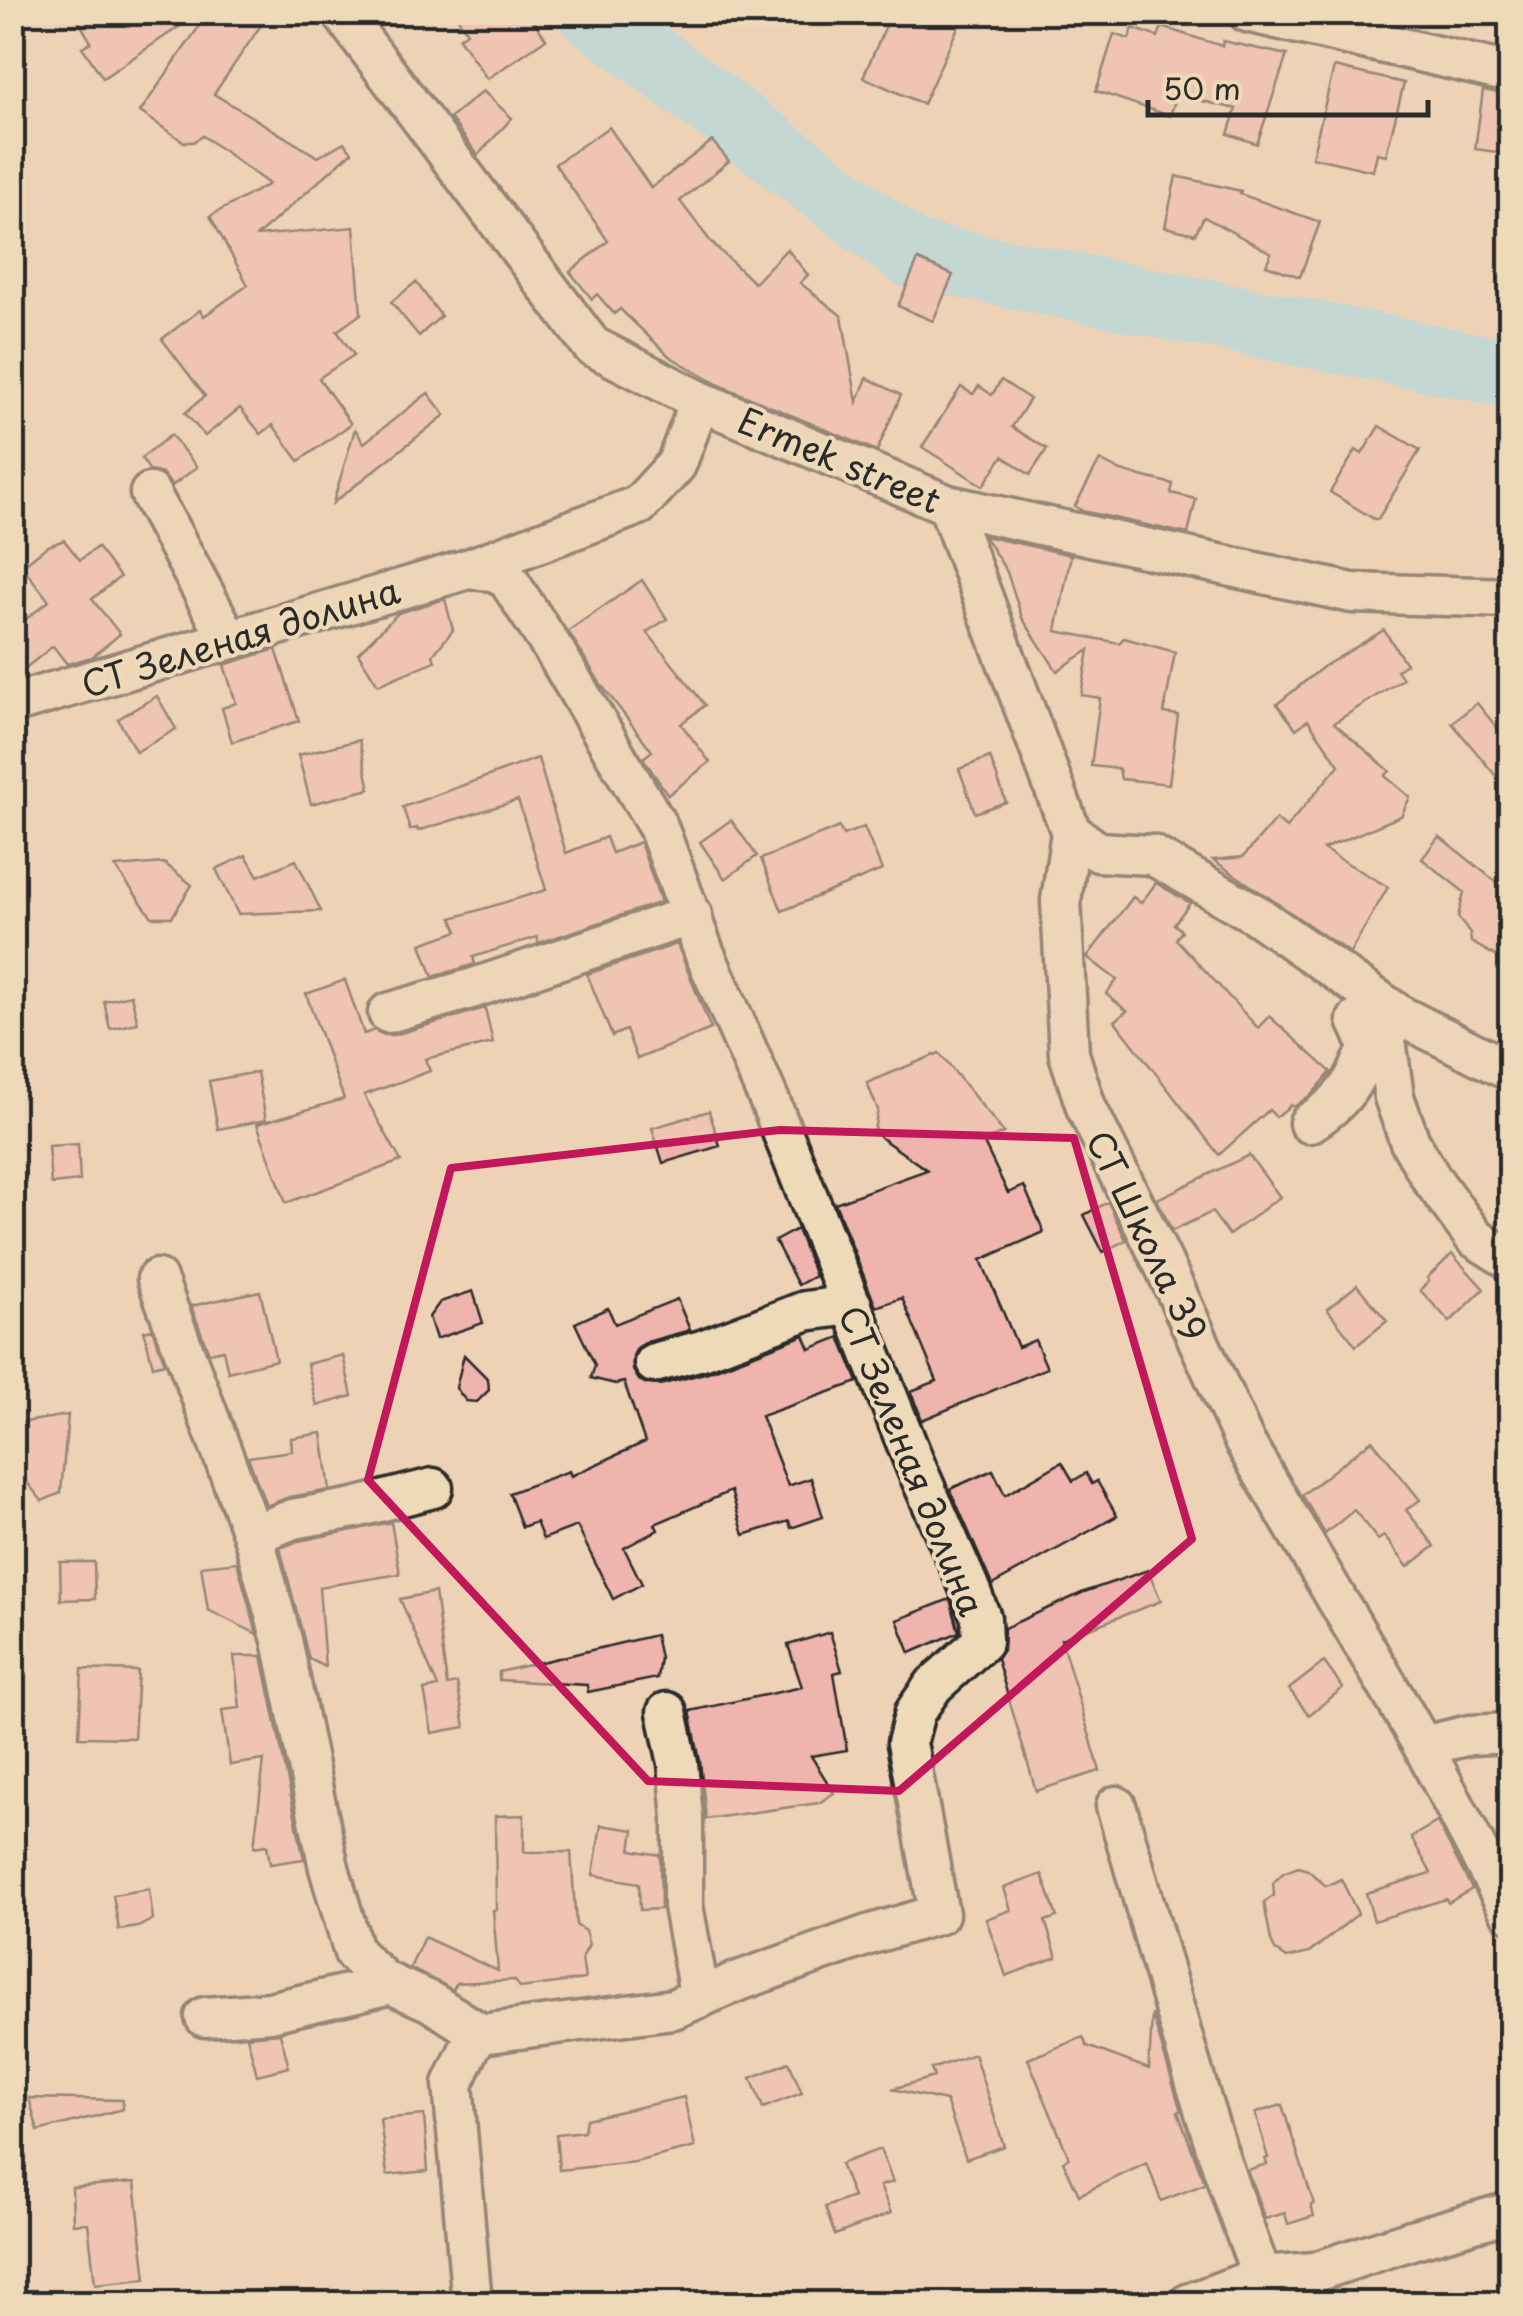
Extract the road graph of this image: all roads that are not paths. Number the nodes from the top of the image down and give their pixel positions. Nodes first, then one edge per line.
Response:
1 (341, 12) edge
2 (1246, 12) edge
3 (1510, 73) edge
4 (700, 400) junction
5 (150, 494) dead end
6 (948, 506) junction
7 (468, 569) junction
8 (1510, 598) edge
9 (229, 640) junction
10 (12, 704) edge
11 (1071, 832) junction
12 (692, 915) junction
13 (1337, 972) junction
14 (1370, 997) junction
15 (388, 1012) dead end
16 (1510, 1071) edge
17 (1309, 1123) dead end
18 (1510, 1260) edge
19 (158, 1279) dead end
20 (852, 1305) junction
21 (654, 1363) dead end
22 (433, 1488) dead end
23 (253, 1536) junction
24 (667, 1712) dead end
25 (1510, 1733) edge
26 (1423, 1746) junction
27 (1116, 1806) dead end
28 (1510, 1912) edge
29 (391, 1984) junction
30 (700, 1998) junction
31 (205, 2016) dead end
32 (482, 2034) junction
33 (1510, 2212) edge
34 (1262, 2276) junction
35 (1316, 2288) edge
36 (472, 2304) edge
37 (1188, 2304) edge

1 - 4 street, Ermek street
2 - 3 street
4 - 6 street, Ermek street
4 - 7 street, СТ Зеленая долина
5 - 9 street
6 - 8 street, Ermek street
6 - 11 street, СТ Школа 39
7 - 9 street, СТ Зеленая долина
7 - 12 street, СТ Зеленая долина
9 - 10 street, СТ Зеленая долина
11 - 13 street
11 - 26 street, СТ Школа 39
12 - 15 street
12 - 20 street, СТ Зеленая долина
13 - 14 street
13 - 17 street
14 - 16 street
14 - 18 street
19 - 23 street
20 - 21 street
20 - 30 street, СТ Зеленая долина
22 - 23 street
23 - 29 street
24 - 30 street
25 - 26 street
26 - 28 street, СТ Школа 39
27 - 34 street
29 - 31 street
29 - 32 street
30 - 32 street, СТ Зеленая долина
32 - 36 street
33 - 35 street
34 - 35 street
34 - 37 street

